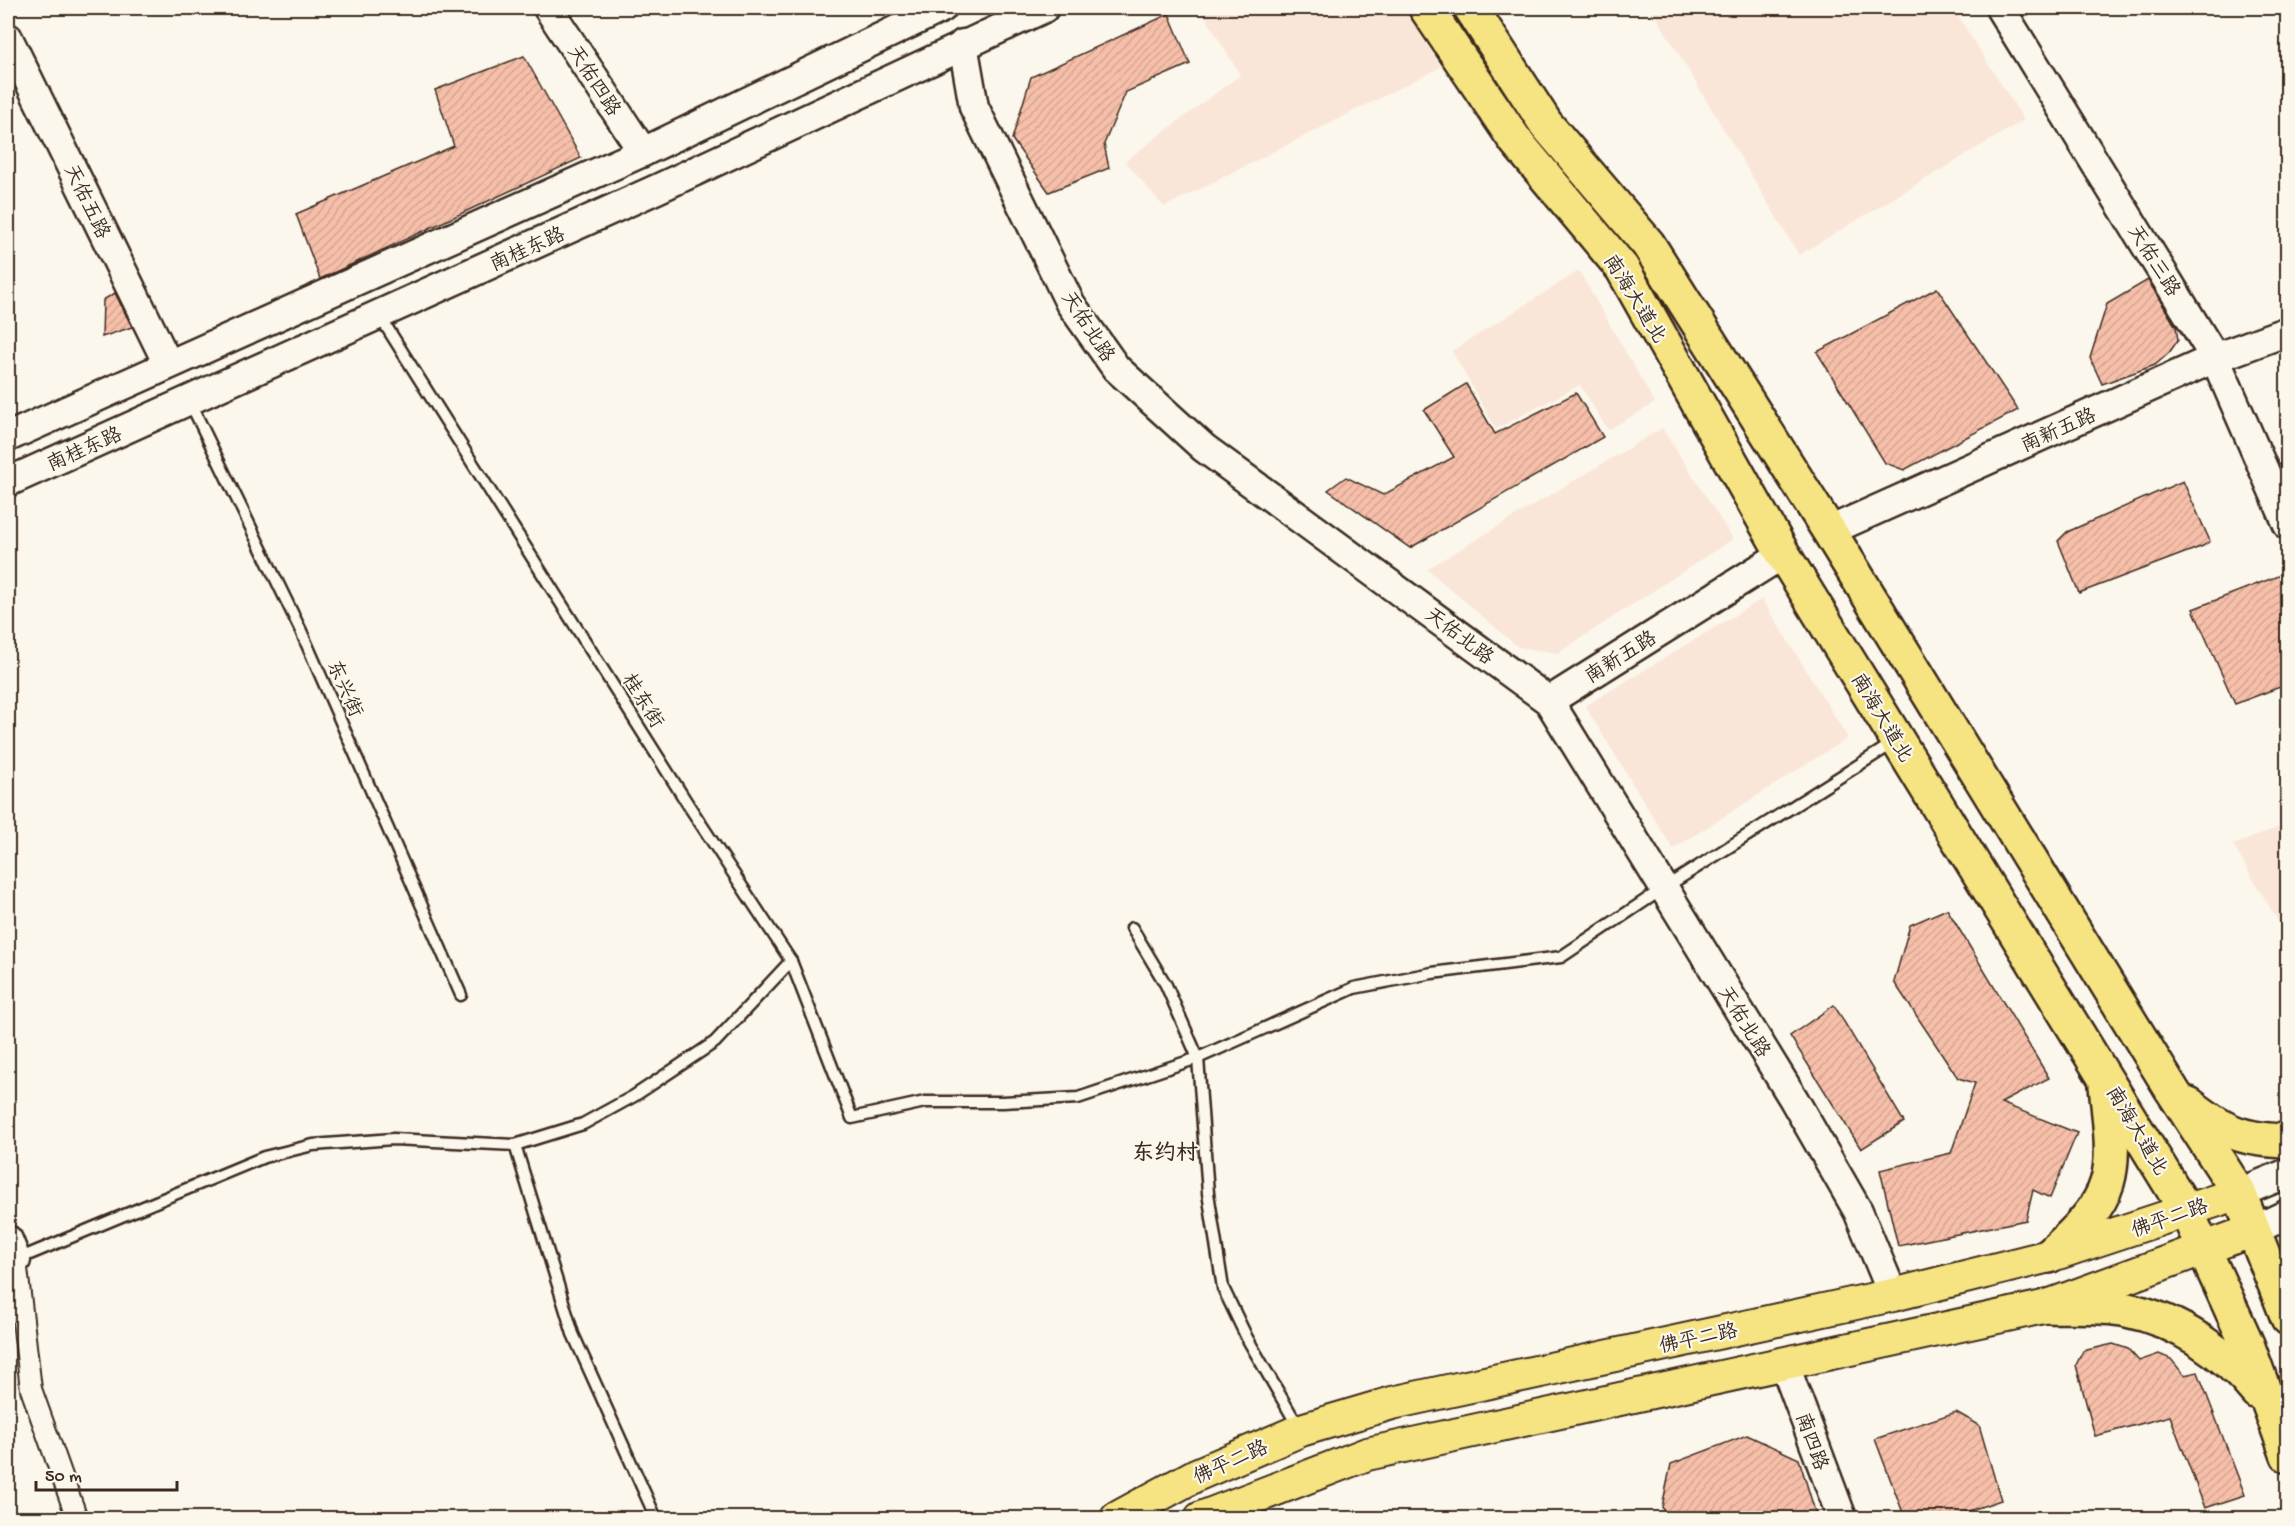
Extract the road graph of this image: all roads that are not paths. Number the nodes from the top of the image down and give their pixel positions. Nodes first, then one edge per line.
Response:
1 (548, 8) edge
2 (942, 8) edge
3 (1044, 8) edge
4 (1426, 8) edge
5 (1471, 8) edge
6 (2000, 8) edge
7 (8, 38) edge
8 (963, 44) junction
9 (643, 152) junction
10 (379, 314) junction
11 (2288, 331) edge
12 (2216, 358) junction
13 (168, 364) junction
14 (189, 400) junction
15 (8, 437) edge
16 (8, 482) edge
17 (2288, 525) edge
18 (1829, 531) junction
19 (1783, 554) junction
20 (1549, 701) junction
21 (1898, 740) junction
22 (1664, 888) junction
23 (1132, 928) dead end
24 (791, 961) junction
25 (461, 995) dead end
26 (1198, 1058) junction
27 (2104, 1076) junction
28 (2172, 1090) junction
29 (2288, 1141) edge
30 (515, 1145) junction
31 (2288, 1173) edge
32 (2239, 1193) junction
33 (2186, 1210) junction
34 (2288, 1214) edge
35 (2254, 1230) junction
36 (2204, 1249) junction
37 (12, 1250) edge
38 (2049, 1256) junction
39 (1893, 1295) junction
40 (2048, 1306) junction
41 (2288, 1318) edge
42 (1784, 1363) junction
43 (2270, 1408) junction
44 (1300, 1430) junction
45 (2288, 1456) edge
46 (77, 1518) edge
47 (656, 1518) edge
48 (1117, 1518) edge
49 (1201, 1518) edge
50 (1842, 1518) edge

1 - 9 street, 天佑四路
2 - 9 street, 南桂东路
3 - 8 street, 南桂东路
4 - 19 highway, 南海大道北
5 - 18 highway, 南海大道北
6 - 12 street, 天佑三路
7 - 13 street, 天佑五路
8 - 10 street, 南桂东路
8 - 20 street, 天佑北路
9 - 13 street, 南桂东路
10 - 14 street, 南桂东路
10 - 24 lane, 桂东街
11 - 12 street, 南新五路
12 - 17 street, 天佑三路
12 - 18 street, 南新五路
13 - 15 street, 南桂东路
14 - 16 street, 南桂东路
14 - 25 lane, 东兴街
18 - 28 highway, 南海大道北
19 - 20 street, 南新五路
19 - 21 highway, 南海大道北
20 - 22 street, 天佑北路
21 - 22 lane
21 - 27 highway, 南海大道北
22 - 26 lane
22 - 39 street, 天佑北路
23 - 26 lane
24 - 26 lane, 桂东街
24 - 30 lane
26 - 44 lane
27 - 33 highway, 南海大道北
27 - 38 highway
28 - 29 highway
28 - 32 highway, 南海大道北
30 - 37 lane
30 - 47 lane
31 - 32 street, 佛平二路
32 - 33 main road, 佛平二路
32 - 35 highway, 南海大道北
33 - 36 highway, 南海大道北
33 - 38 main road, 佛平二路
34 - 35 street, 佛平二路
35 - 36 main road, 佛平二路
35 - 41 highway, 南海大道北
36 - 40 main road, 佛平二路
36 - 43 highway, 南海大道北
37 - 46 street
38 - 39 main road, 佛平二路
39 - 44 main road, 佛平二路
40 - 42 main road, 佛平二路
40 - 43 highway
42 - 49 main road, 佛平二路
42 - 50 street, 南四路
43 - 45 highway, 南海大道北
44 - 48 main road, 佛平二路

